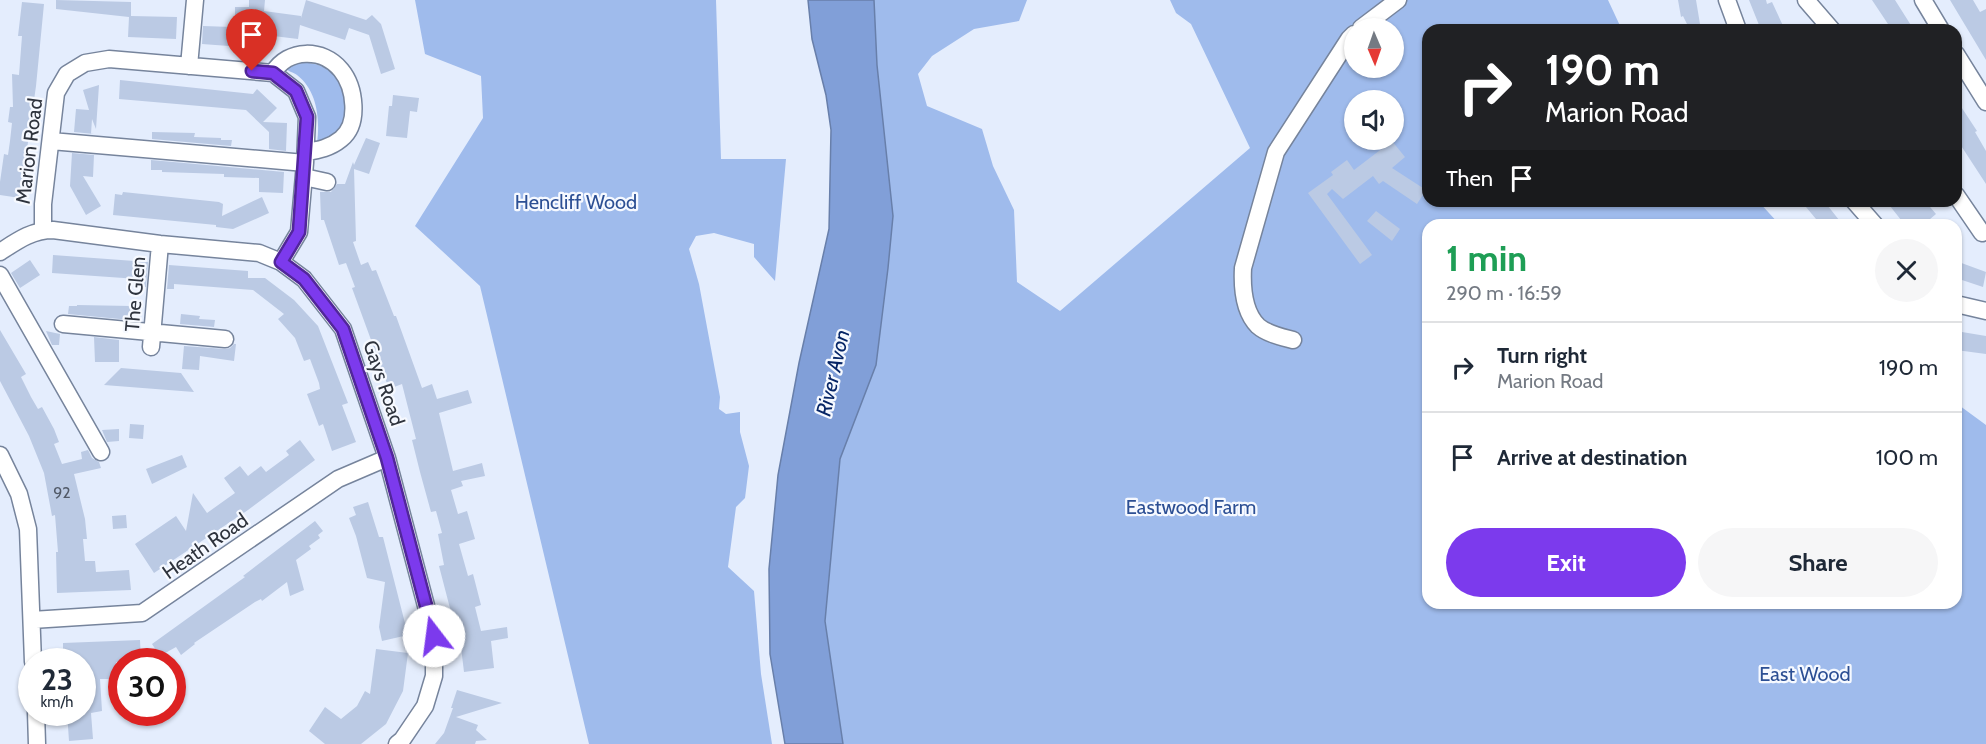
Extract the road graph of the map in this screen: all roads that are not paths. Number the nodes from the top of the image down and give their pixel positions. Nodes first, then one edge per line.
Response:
1 (195, 0) edge
2 (1398, 0) edge
3 (1727, 0) edge
4 (1806, 0) edge
5 (1923, 0) edge
6 (1374, 18) edge
7 (1736, 24) edge
8 (1827, 24) edge
9 (1937, 24) edge
10 (1344, 45) edge
11 (1962, 63) edge
12 (189, 66) junction
13 (273, 73) junction
14 (1985, 97) edge
15 (51, 141) junction
16 (305, 164) junction
17 (327, 182) dead end
18 (1962, 204) edge
19 (1859, 207) edge
20 (1870, 219) edge
21 (43, 230) junction
22 (1982, 233) dead end
23 (160, 244) junction
24 (0, 252) edge
25 (281, 262) junction
26 (0, 275) edge
27 (1962, 305) edge
28 (1986, 311) edge
29 (63, 324) dead end
30 (152, 339) junction
31 (225, 339) dead end
32 (1293, 340) dead end
33 (101, 452) dead end
34 (0, 455) edge
35 (387, 458) junction
36 (32, 620) junction
37 (33, 648) edge
38 (36, 726) edge
39 (37, 744) edge
40 (397, 744) edge

1 - 12 street
2 - 6 street
3 - 7 street
4 - 8 street
5 - 9 street
10 - 32 street
11 - 14 street
12 - 13 street, Marion Road
12 - 15 street, Marion Road
13 - 16 street
13 - 16 street
15 - 16 street
15 - 21 street, Marion Road
16 - 17 street
16 - 25 street
18 - 22 street
19 - 20 street
21 - 23 street, Gays Road
21 - 24 street
23 - 25 street, Gays Road
23 - 30 street, The Glen
25 - 35 street, Gays Road
26 - 33 street
27 - 28 street
29 - 30 street
30 - 31 street
34 - 36 street
35 - 36 street, Heath Road
35 - 40 street, Gays Road
36 - 37 street
38 - 39 street

